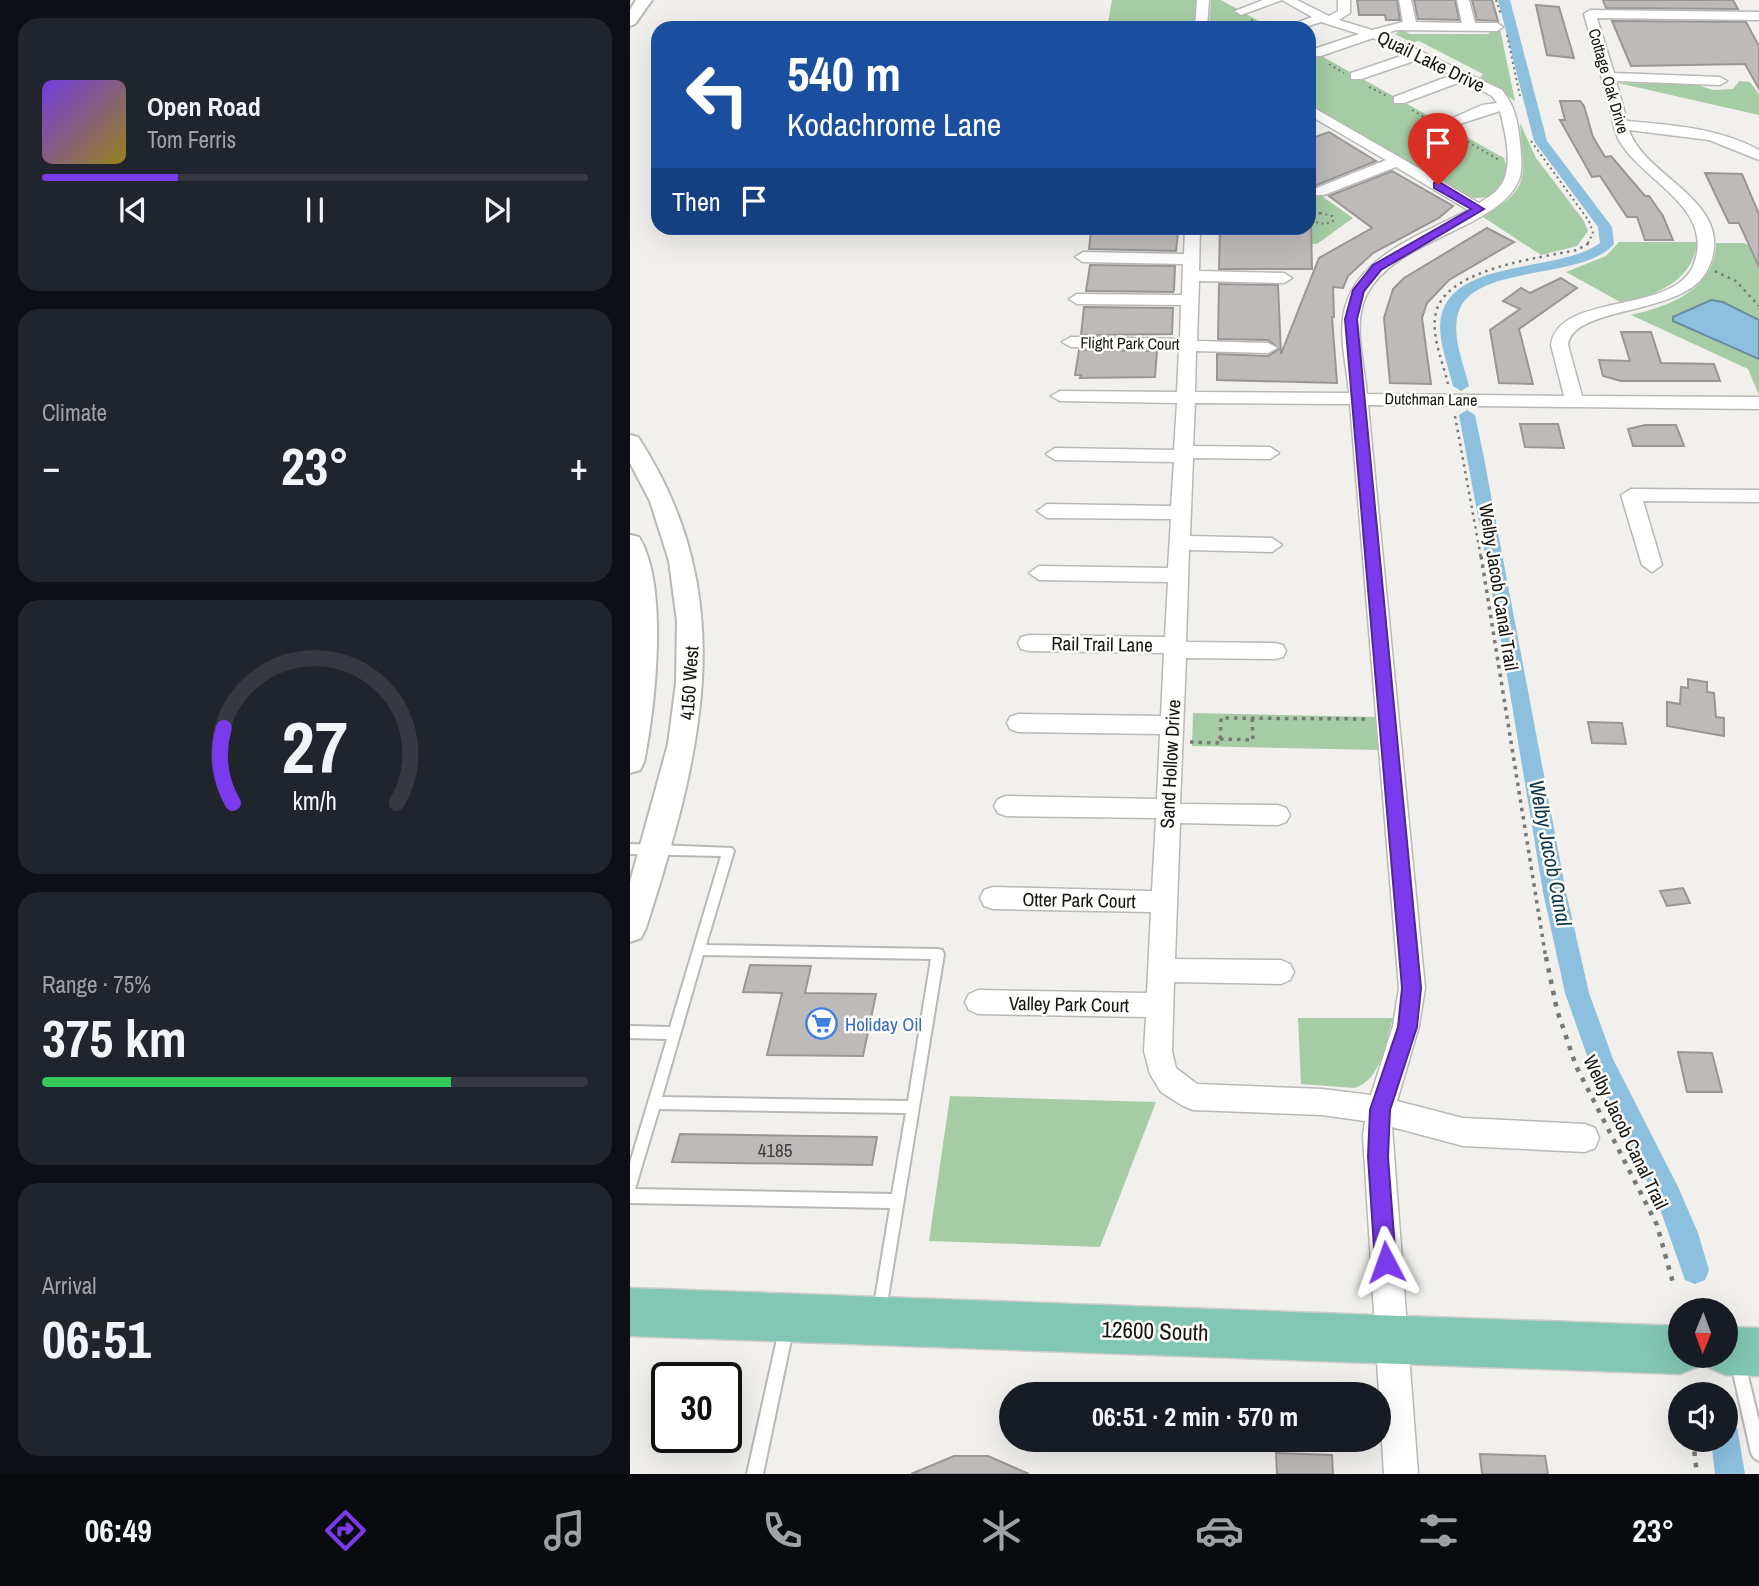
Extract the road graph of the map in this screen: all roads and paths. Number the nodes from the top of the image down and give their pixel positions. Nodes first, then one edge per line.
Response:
1 (645, 0) edge
2 (1203, 0) edge
3 (1276, 0) edge
4 (1288, 0) edge
5 (1344, 0) edge
6 (1405, 0) edge
7 (1463, 0) edge
8 (1496, 0) edge
9 (1241, 11) dead end
10 (1759, 16) edge
11 (1325, 19) junction
12 (630, 21) edge
13 (1201, 21) edge
14 (1316, 21) edge
15 (1410, 26) junction
16 (1469, 26) junction
17 (1502, 26) junction
18 (1375, 33) junction
19 (1421, 54) junction
20 (1319, 57) joint
21 (1463, 76) junction
22 (1608, 77) junction
23 (1357, 79) junction
24 (1720, 81) dead end
25 (1520, 97) dead end
26 (1400, 103) junction
27 (1507, 106) junction
28 (1316, 113) edge
29 (1327, 120) junction
30 (1429, 120) dead end
31 (1316, 124) edge
32 (1622, 125) junction
33 (1447, 129) joint
34 (1528, 133) dead end
35 (1759, 156) edge
36 (1397, 161) junction
37 (1501, 164) dead end
38 (1319, 192) dead end
39 (1478, 209) junction
40 (1316, 214) edge
41 (1316, 221) edge
42 (1193, 235) edge
43 (1083, 257) dead end
44 (1192, 259) junction
45 (1713, 271) dead end
46 (1191, 276) junction
47 (1284, 278) dead end
48 (1077, 299) dead end
49 (1191, 300) junction
50 (1759, 306) edge
51 (1071, 342) dead end
52 (1189, 345) junction
53 (1268, 348) dead end
54 (1060, 396) dead end
55 (1187, 397) junction
56 (1357, 399) junction
57 (1452, 400) junction
58 (1574, 400) junction
59 (1759, 403) edge
60 (630, 442) edge
61 (1270, 453) dead end
62 (1055, 454) dead end
63 (1184, 454) junction
64 (1759, 496) edge
65 (1047, 511) dead end
66 (1182, 513) junction
67 (630, 543) edge
68 (1180, 543) junction
69 (1272, 545) dead end
70 (1652, 565) dead end
71 (1039, 573) dead end
72 (1179, 575) junction
73 (1029, 643) dead end
74 (1176, 648) junction
75 (1275, 651) dead end
76 (1252, 718) junction
77 (1387, 719) junction
78 (1017, 723) dead end
79 (1172, 734) junction
80 (1220, 739) junction
81 (630, 762) edge
82 (1006, 806) dead end
83 (1168, 811) junction
84 (1278, 815) dead end
85 (643, 849) edge
86 (993, 898) dead end
87 (1164, 902) junction
88 (630, 928) edge
89 (699, 950) junction
90 (1161, 970) junction
91 (1281, 972) dead end
92 (978, 1002) dead end
93 (1160, 1006) junction
94 (630, 1032) edge
95 (675, 1033) junction
96 (654, 1103) junction
97 (913, 1107) junction
98 (1380, 1110) junction
99 (1585, 1138) dead end
100 (630, 1186) edge
101 (630, 1196) edge
102 (898, 1201) junction
103 (1673, 1283) dead end
104 (630, 1312) edge
105 (788, 1318) junction
106 (879, 1321) junction
107 (1391, 1340) junction
108 (1668, 1350) edge
109 (1740, 1352) edge
110 (1694, 1452) edge
111 (1759, 1453) edge
112 (755, 1474) edge
113 (1401, 1474) edge
114 (1697, 1474) edge

1 - 12 street
2 - 13 street
3 - 9 street
4 - 11 street, Quail Lake Drive
5 - 11 street
6 - 15 street
7 - 16 street
8 - 17 path
10 - 22 street, Cottage Oak Drive
11 - 14 street
11 - 18 street, Quail Lake Drive
15 - 16 street
15 - 18 street
16 - 17 street
17 - 25 path
18 - 19 street, Quail Lake Drive
18 - 20 street
19 - 21 street, Quail Lake Drive
19 - 23 street
20 - 23 path
21 - 26 street
21 - 27 street, Quail Lake Drive
22 - 24 street
22 - 32 street, Cottage Oak Drive
23 - 26 path
26 - 30 path
27 - 33 street
27 - 39 street
28 - 29 street
29 - 31 street
29 - 36 street
32 - 35 street
32 - 58 street, Cottage Oak Drive
33 - 37 path
34 - 57 path, Welby Jacob Canal Trail
36 - 38 street
36 - 39 street
39 - 56 street
40 - 41 path
42 - 44 street, Sand Hollow Drive
43 - 44 street
44 - 46 street, Sand Hollow Drive
45 - 50 path
46 - 47 street
46 - 49 street, Sand Hollow Drive
48 - 49 street
49 - 52 street, Sand Hollow Drive
51 - 52 street, Flight Park Court
52 - 53 street, Flight Park Court
52 - 55 street, Sand Hollow Drive
54 - 55 street, Dutchman Lane
55 - 56 street, Dutchman Lane
55 - 63 street, Sand Hollow Drive
56 - 57 street, Dutchman Lane
56 - 77 street
57 - 58 street, Dutchman Lane
57 - 103 path, Welby Jacob Canal Trail
58 - 59 street, Dutchman Lane
60 - 85 street, 4150 West
61 - 63 street
62 - 63 street
63 - 66 street, Sand Hollow Drive
64 - 70 street
65 - 66 street
66 - 68 street, Sand Hollow Drive
67 - 81 street
68 - 69 street
68 - 72 street, Sand Hollow Drive
71 - 72 street
72 - 74 street, Sand Hollow Drive
73 - 74 street, Rail Trail Lane
74 - 75 street, Rail Trail Lane
74 - 79 street, Sand Hollow Drive
76 - 77 path
76 - 80 path
76 - 80 path
77 - 98 street
78 - 79 street
79 - 80 path
79 - 83 street, Sand Hollow Drive
82 - 83 street
83 - 84 street
83 - 87 street, Sand Hollow Drive
85 - 88 street, 4150 West
85 - 89 lane
86 - 87 street, Otter Park Court
87 - 90 street, Sand Hollow Drive
89 - 95 lane
89 - 97 lane
90 - 91 street
90 - 93 street, Sand Hollow Drive
92 - 93 street, Valley Park Court
93 - 98 street, Sand Hollow Drive
94 - 95 lane
95 - 96 lane
96 - 97 lane
96 - 100 lane
97 - 102 lane
98 - 99 street, Sand Hollow Drive
98 - 107 street
101 - 102 lane
102 - 106 lane
104 - 105 main road, 12600 South
105 - 106 main road, 12600 South
105 - 112 lane
106 - 107 main road, 12600 South
107 - 108 main road, 12600 South
107 - 113 street
109 - 111 lane
110 - 114 path

